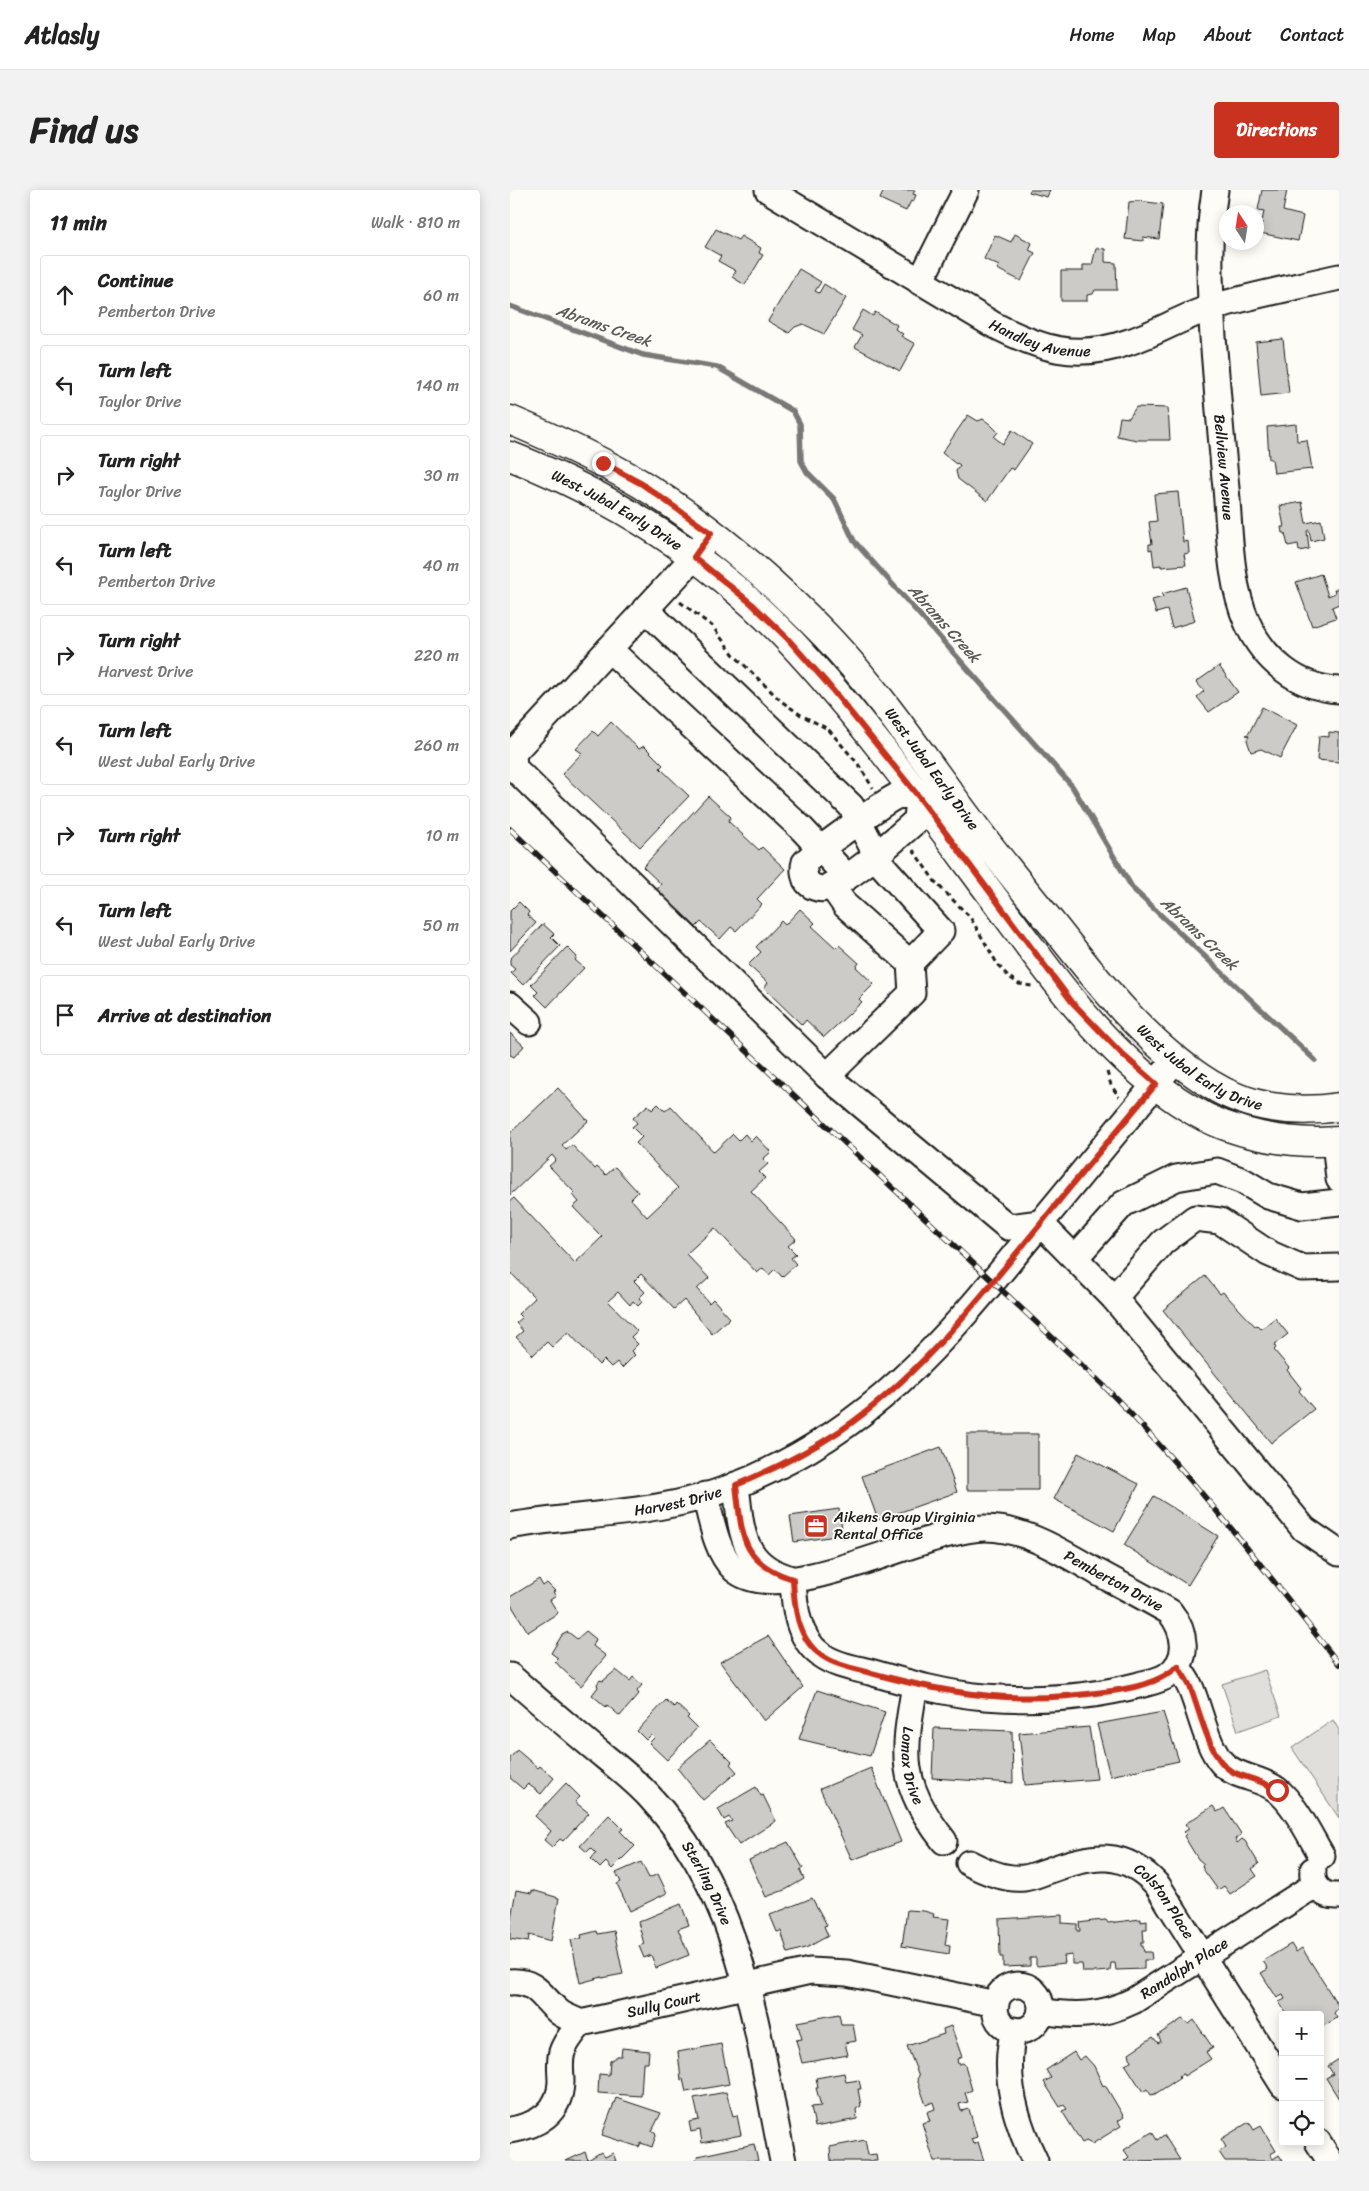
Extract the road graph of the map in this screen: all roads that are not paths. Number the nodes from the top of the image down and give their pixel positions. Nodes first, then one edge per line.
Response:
1 (768, 190) edge
2 (966, 190) edge
3 (1215, 190) edge
4 (1339, 277) edge
5 (920, 282) junction
6 (1211, 308) junction
7 (510, 420) edge
8 (510, 456) edge
9 (711, 533) junction
10 (694, 557) junction
11 (645, 609) junction
12 (609, 649) junction
13 (1339, 690) edge
14 (942, 780) junction
15 (919, 797) junction
16 (860, 822) junction
17 (820, 848) junction
18 (876, 854) junction
19 (839, 881) junction
20 (910, 963) junction
21 (510, 1005) edge
22 (529, 1022) dead end
23 (1176, 1059) junction
24 (827, 1076) junction
25 (1156, 1084) junction
26 (1339, 1107) edge
27 (1337, 1141) edge
28 (1339, 1179) edge
29 (1339, 1202) edge
30 (1040, 1223) junction
31 (1075, 1258) junction
32 (1339, 1267) edge
33 (1114, 1298) junction
34 (736, 1485) junction
35 (705, 1496) junction
36 (510, 1526) edge
37 (1339, 1553) edge
38 (793, 1579) junction
39 (1178, 1666) junction
40 (510, 1676) edge
41 (915, 1685) junction
42 (944, 1842) dead end
43 (1331, 1854) edge
44 (970, 1863) dead end
45 (1315, 1886) junction
46 (1339, 1896) edge
47 (1203, 1956) junction
48 (510, 1982) edge
49 (747, 1985) junction
50 (996, 2004) junction
51 (1041, 2011) junction
52 (581, 2023) junction
53 (1014, 2030) junction
54 (1279, 2079) edge
55 (510, 2130) edge
56 (1321, 2146) edge
57 (783, 2161) edge
58 (1035, 2161) edge
59 (1330, 2161) edge

1 - 5 street, Handley Avenue
2 - 5 street
3 - 6 street, Bellview Avenue
4 - 6 street, Handley Avenue
5 - 6 street, Handley Avenue
6 - 13 street, Bellview Avenue
7 - 9 main road, West Jubal Early Drive
8 - 10 main road, West Jubal Early Drive
9 - 10 street
9 - 14 main road, West Jubal Early Drive
10 - 11 street
10 - 15 main road, West Jubal Early Drive
11 - 12 street
11 - 16 street
12 - 17 street
12 - 24 street
14 - 15 street
14 - 23 main road, West Jubal Early Drive
15 - 16 street
15 - 18 street
15 - 25 main road, West Jubal Early Drive
16 - 17 street
16 - 18 street
17 - 19 street
17 - 19 street
18 - 19 street
18 - 20 street
19 - 20 street
20 - 24 street
21 - 22 street
23 - 25 street, Harvest Drive
23 - 26 main road, West Jubal Early Drive
24 - 30 street
25 - 27 main road, West Jubal Early Drive
25 - 30 street, Harvest Drive
27 - 28 street
29 - 31 street
30 - 31 street
30 - 34 street, Harvest Drive
31 - 33 street
32 - 33 street
33 - 37 street
34 - 35 street, Harvest Drive
34 - 38 street
35 - 36 street, Harvest Drive
35 - 38 street, Pemberton Drive
38 - 39 street, Pemberton Drive
38 - 41 street
39 - 41 street
39 - 43 street
40 - 49 street, Sterling Drive
41 - 42 street, Lomax Drive
43 - 45 street
44 - 47 street, Colston Place
45 - 46 street
45 - 47 street, Randolph Place
47 - 51 street, Randolph Place
47 - 54 street, Colston Place
48 - 52 street
49 - 50 street
49 - 52 street, Sully Court
49 - 57 street, Sterling Drive
50 - 51 street
50 - 53 street
51 - 53 street
52 - 55 street
53 - 58 street
56 - 59 street

